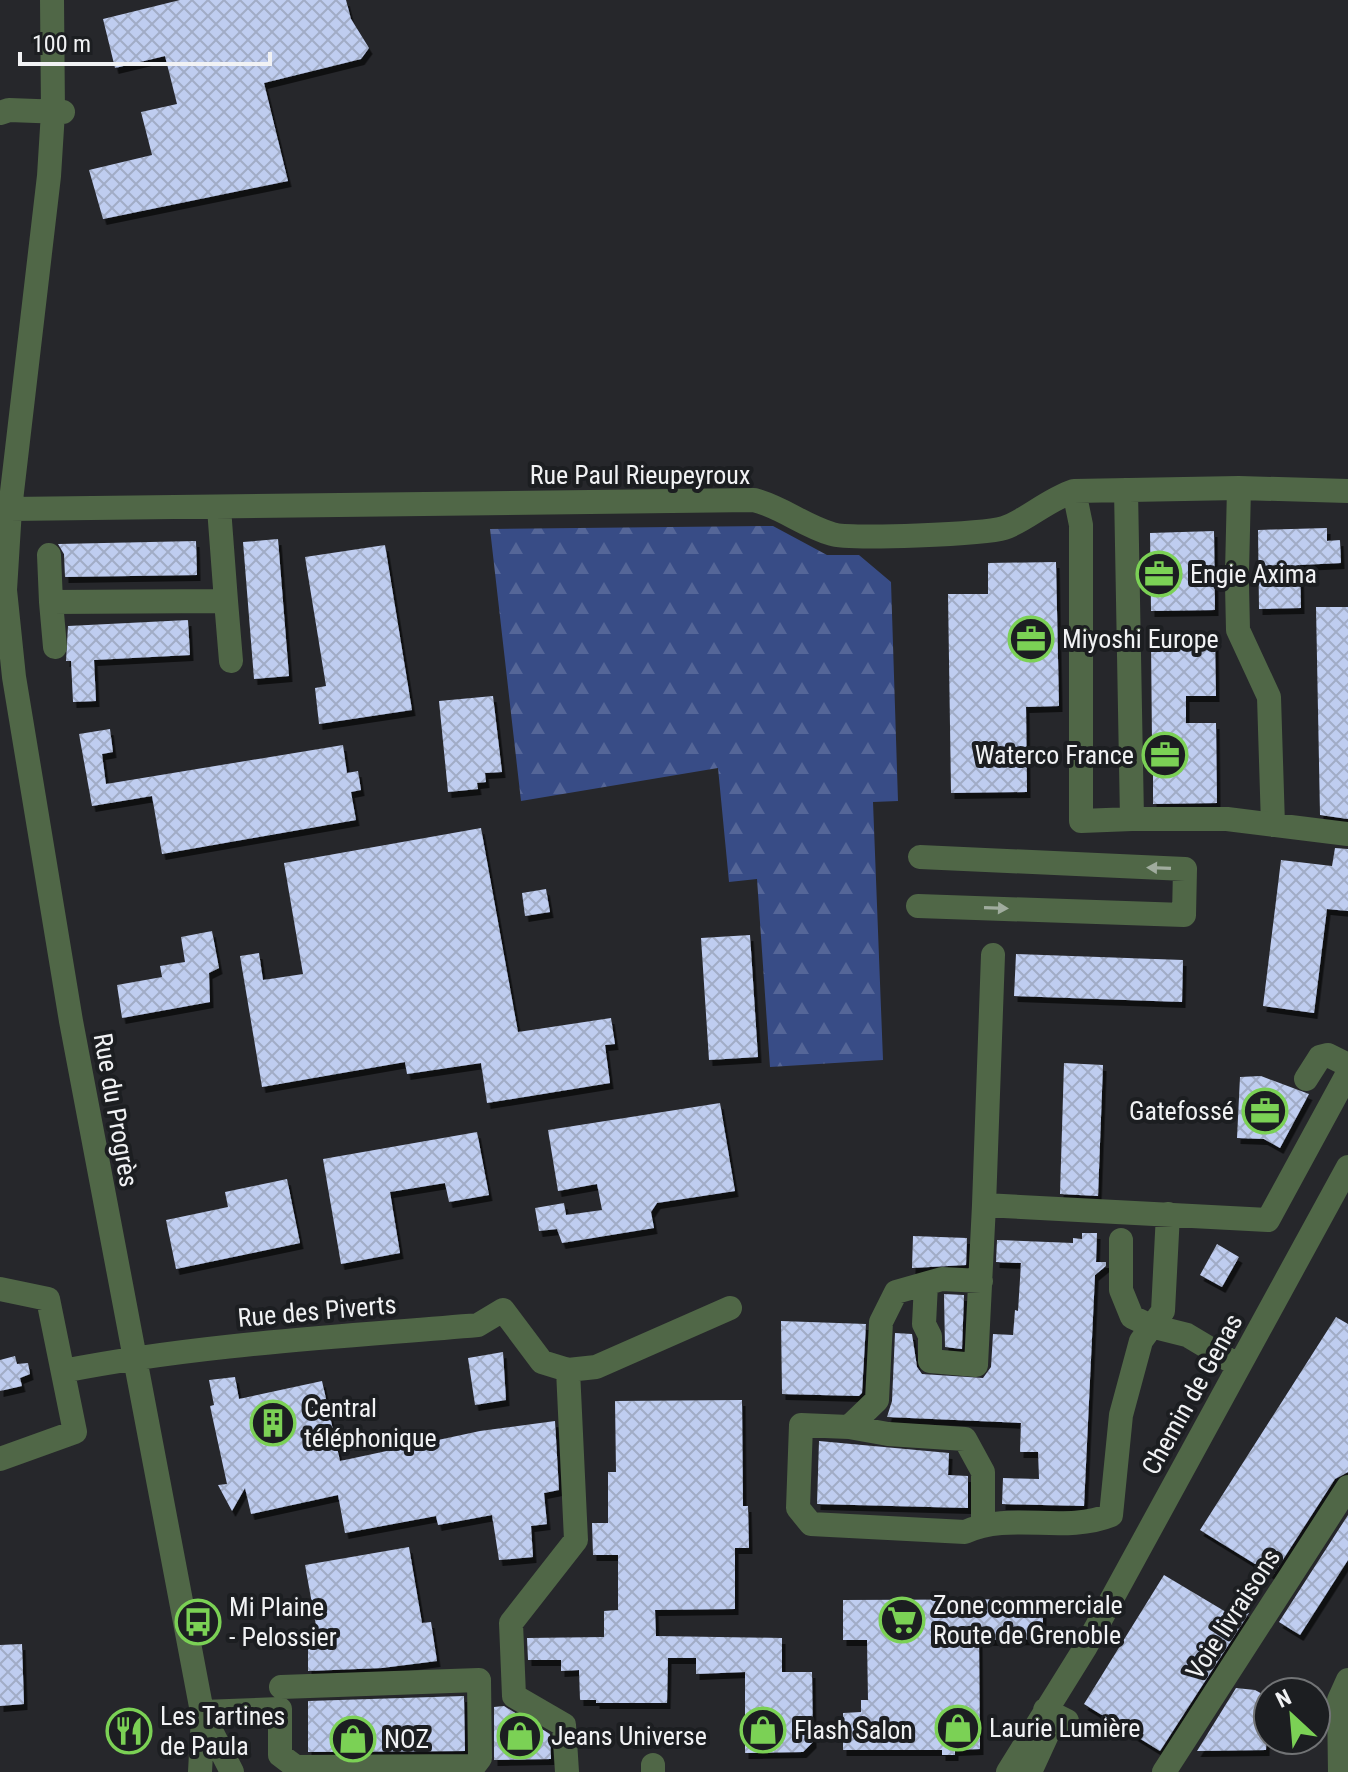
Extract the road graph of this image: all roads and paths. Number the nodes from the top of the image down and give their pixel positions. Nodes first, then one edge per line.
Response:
1 (52, 0) edge
2 (58, 112) junction
3 (3, 114) edge
4 (1239, 488) junction
5 (1126, 490) junction
6 (1074, 491) junction
7 (1348, 491) edge
8 (219, 508) junction
9 (10, 509) junction
10 (49, 555) dead end
11 (3, 561) edge
12 (226, 601) junction
13 (52, 611) junction
14 (8, 624) junction
15 (55, 647) dead end
16 (6, 658) edge
17 (231, 661) dead end
18 (1132, 819) junction
19 (1273, 825) junction
20 (1348, 834) edge
21 (920, 857) dead end
22 (918, 906) dead end
23 (993, 955) dead end
24 (1348, 1065) edge
25 (1348, 1073) edge
26 (1306, 1079) dead end
27 (1348, 1167) edge
28 (984, 1205) junction
29 (1168, 1214) junction
30 (1121, 1240) dead end
31 (981, 1281) junction
32 (926, 1284) junction
33 (0, 1289) edge
34 (730, 1308) dead end
35 (1151, 1326) junction
36 (133, 1358) junction
37 (1239, 1366) junction
38 (568, 1370) junction
39 (63, 1371) junction
40 (849, 1427) junction
41 (0, 1459) edge
42 (1348, 1487) edge
43 (983, 1524) junction
44 (1348, 1680) edge
45 (281, 1687) dead end
46 (203, 1714) junction
47 (1056, 1716) junction
48 (200, 1772) edge
49 (232, 1772) edge
50 (567, 1772) edge
51 (1008, 1772) edge
52 (1030, 1772) edge
53 (1164, 1772) edge
54 (1340, 1772) edge

1 - 2 street, Rue du Progrès
2 - 3 street
2 - 9 street, Rue du Progrès
4 - 5 street, Rue Paul Rieupeyroux
4 - 7 street, Rue Paul Rieupeyroux
4 - 19 street
5 - 6 street, Rue Paul Rieupeyroux
5 - 18 street
6 - 8 street, Rue Paul Rieupeyroux
6 - 18 street
8 - 9 street, Rue Paul Rieupeyroux
8 - 12 street
9 - 11 street, Rue du Progrès
10 - 13 street
11 - 14 street, Rue du Progrès
12 - 13 street
12 - 17 street
13 - 14 street
13 - 15 street
14 - 16 street, Rue du Progrès
16 - 36 street, Rue du Progrès
18 - 19 street
19 - 20 street
22 -> 21 street
23 - 28 street
24 - 26 street
25 - 29 street
27 - 37 street, Chemin de Genas
28 - 29 street
28 - 31 street
29 - 35 street
30 - 35 street
31 - 32 street
31 - 32 street
32 - 40 street
33 - 39 street
34 - 38 street
35 - 37 street
35 - 43 street
36 - 38 street, Rue des Piverts
36 - 39 street, Rue des Piverts
36 - 46 street, Rue du Progrès
37 - 47 street, Chemin de Genas
38 - 50 street
39 - 41 street
40 - 43 street
40 - 43 street
42 - 53 street, Voie livraisons
44 - 54 street
45 - 46 street
46 - 48 street, Rue du Progrès
46 - 49 street, Rue du Progrès
47 - 51 street, Chemin de Genas
47 - 52 street, Chemin de Genas

